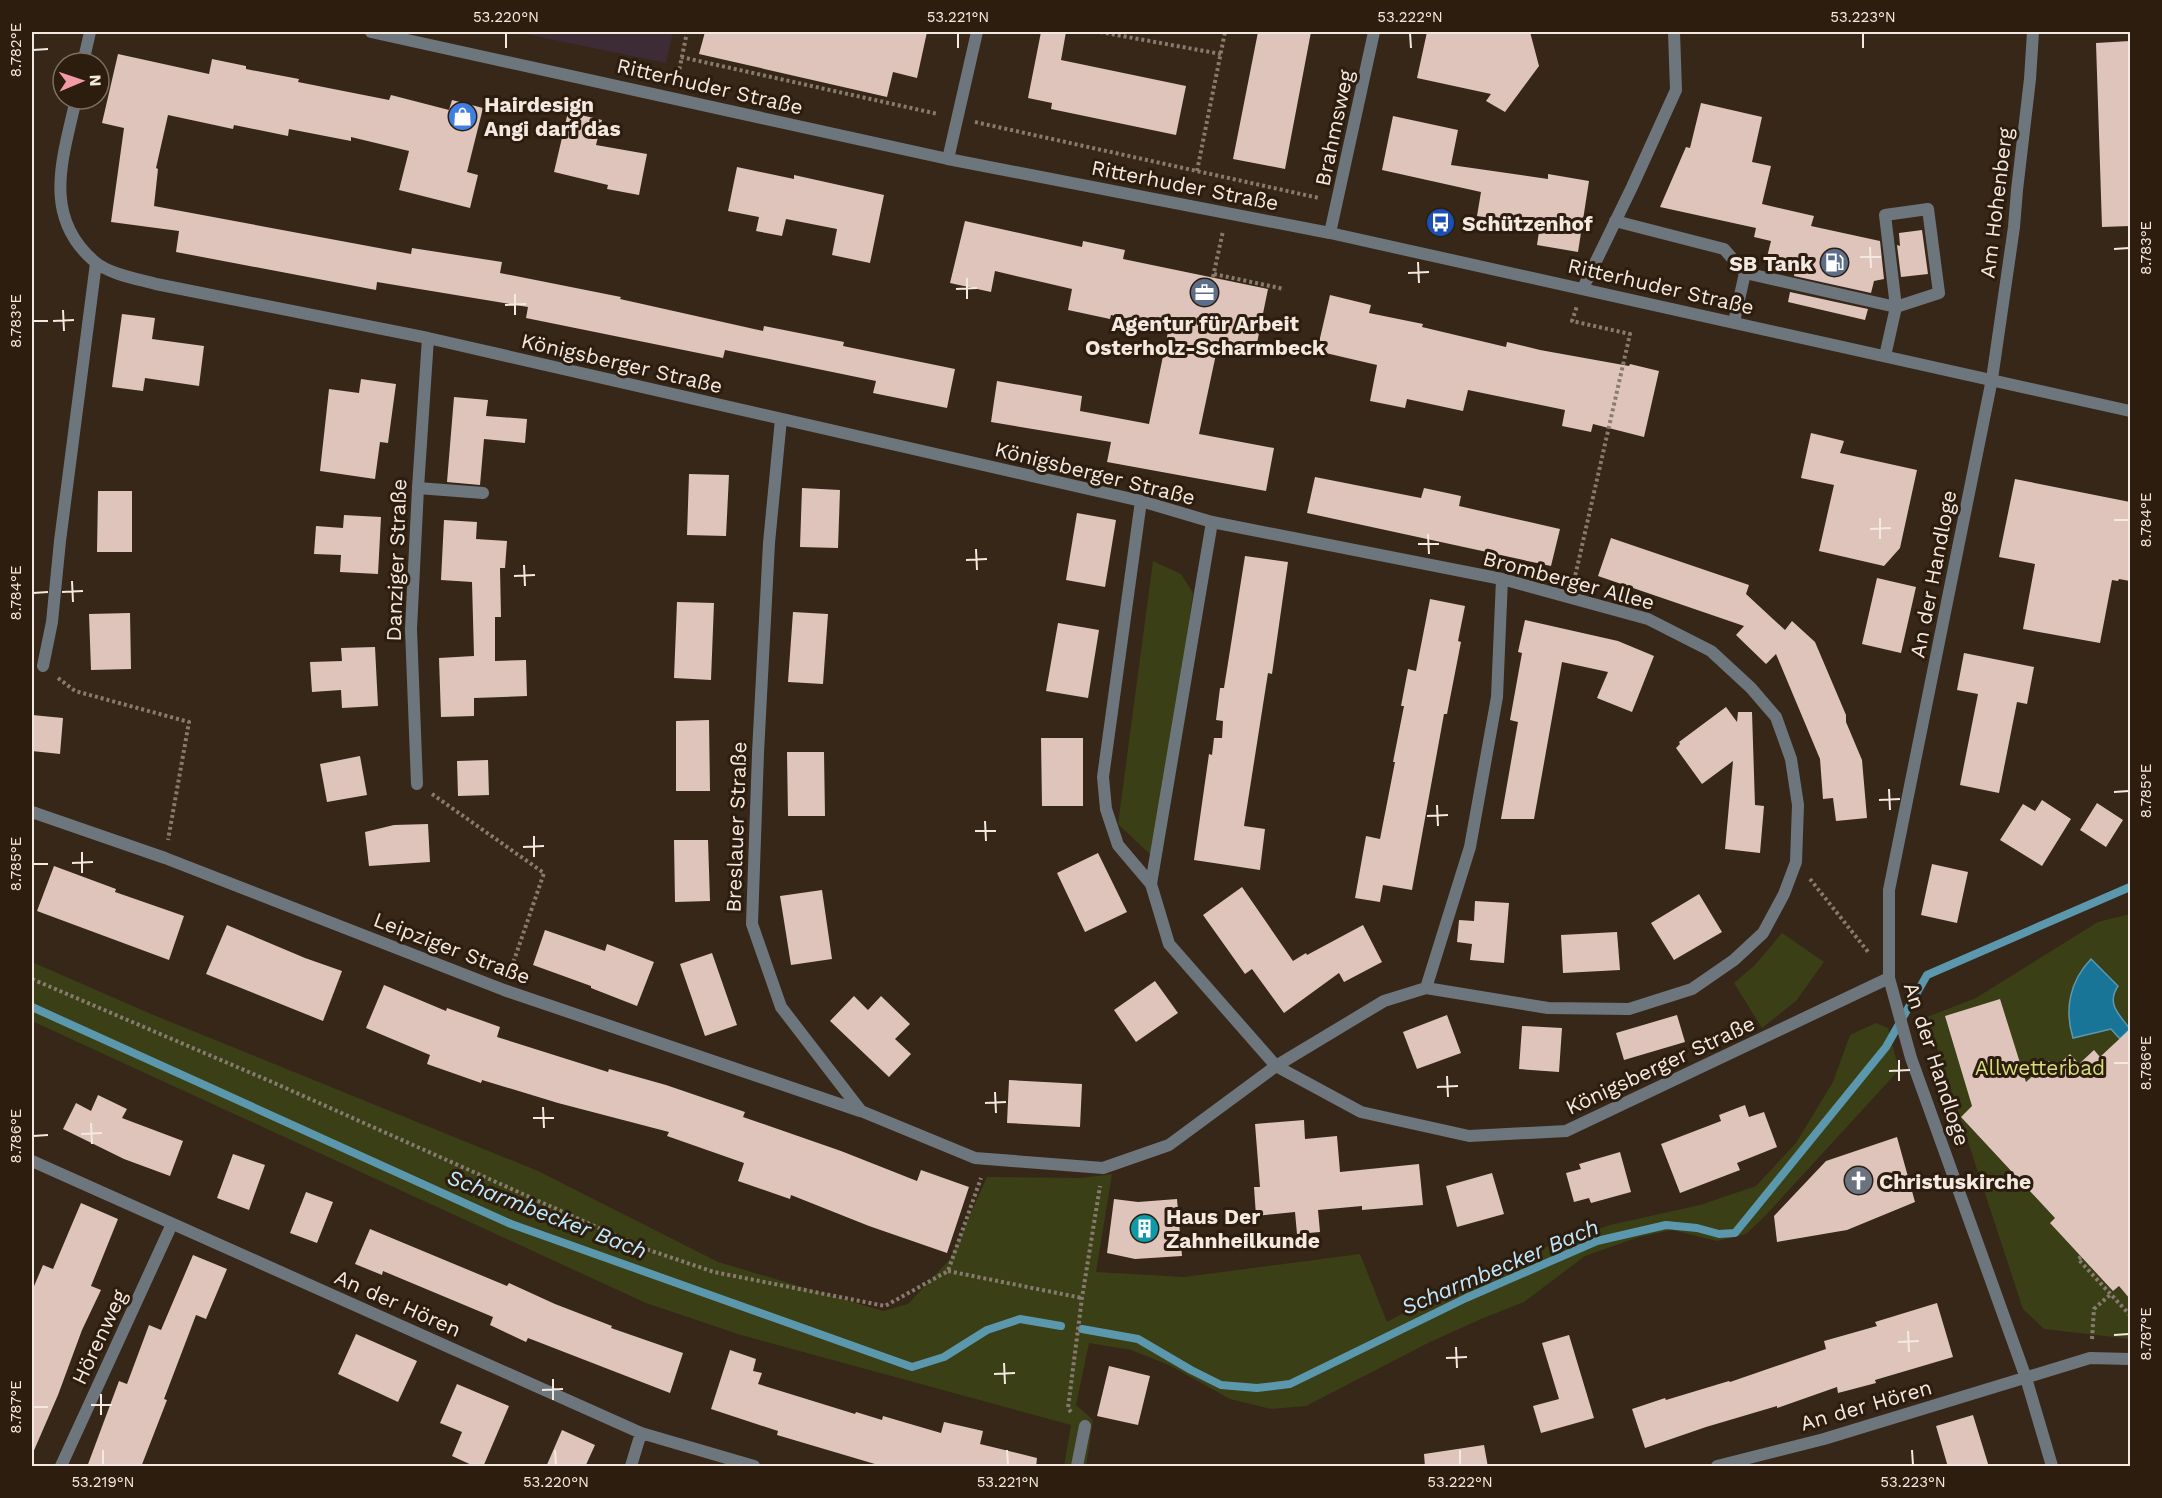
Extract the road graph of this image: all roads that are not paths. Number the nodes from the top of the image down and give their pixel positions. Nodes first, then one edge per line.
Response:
1 (90, 32) edge
2 (371, 32) edge
3 (977, 32) edge
4 (1374, 32) edge
5 (1674, 32) edge
6 (2033, 32) edge
7 (86, 51) edge
8 (73, 111) edge
9 (948, 159) junction
10 (1615, 221) junction
11 (1330, 233) junction
12 (96, 263) junction
13 (1745, 273) junction
14 (1583, 288) junction
15 (1896, 307) junction
16 (1734, 322) junction
17 (428, 338) junction
18 (1885, 356) junction
19 (1992, 379) junction
20 (2130, 411) edge
21 (782, 419) junction
22 (418, 488) junction
23 (483, 493) dead end
24 (1141, 501) junction
25 (1212, 522) junction
26 (1502, 579) junction
27 (43, 666) road end
28 (417, 784) road end
29 (32, 812) edge
30 (1151, 884) junction
31 (1889, 978) junction
32 (1426, 988) junction
33 (1276, 1066) junction
34 (861, 1111) junction
35 (32, 1161) edge
36 (172, 1224) junction
37 (2130, 1359) edge
38 (2026, 1378) junction
39 (1085, 1426) road end
40 (641, 1433) junction
41 (61, 1467) edge
42 (631, 1467) edge
43 (754, 1467) edge
44 (1077, 1467) edge
45 (1717, 1467) edge
46 (2052, 1467) edge

1 - 7 street
2 - 9 street, Ritterhuder Straße
3 - 9 street
4 - 11 street, Brahmsweg
5 - 10 street
6 - 19 street, Am Hohenberg
8 - 12 street, Königsberger Straße
9 - 11 street, Ritterhuder Straße
10 - 13 street
10 - 14 street
11 - 14 street, Ritterhuder Straße
12 - 17 street, Königsberger Straße
12 - 27 street
13 - 15 street
13 - 16 street
14 - 16 street, Ritterhuder Straße
15 - 15 street
15 - 18 street
16 - 18 street, Ritterhuder Straße
17 - 21 street, Königsberger Straße
17 - 22 street, Danziger Straße
18 - 19 street, Ritterhuder Straße
19 - 20 street, Ritterhuder Straße
19 - 31 street, An der Handloge
21 - 24 street, Königsberger Straße
21 - 34 street, Breslauer Straße
22 - 23 street
22 - 28 street, Danziger Straße
24 - 25 street, Königsberger Straße
24 - 30 street
25 - 26 street, Bromberger Allee
25 - 30 street, Königsberger Straße
26 - 32 street
26 - 32 street, Bromberger Allee
29 - 34 street, Leipziger Straße
30 - 33 street, Königsberger Straße
31 - 33 street, Königsberger Straße
31 - 38 street, An der Handloge
32 - 33 street, Bromberger Allee
33 - 34 street
35 - 36 street, An der Hören
36 - 40 street, An der Hören
36 - 41 street, Hörenweg
37 - 38 street, An der Hören
38 - 45 street, An der Hören
38 - 46 street, An der Handloge
39 - 44 street
40 - 42 street
40 - 43 street, An der Hören

